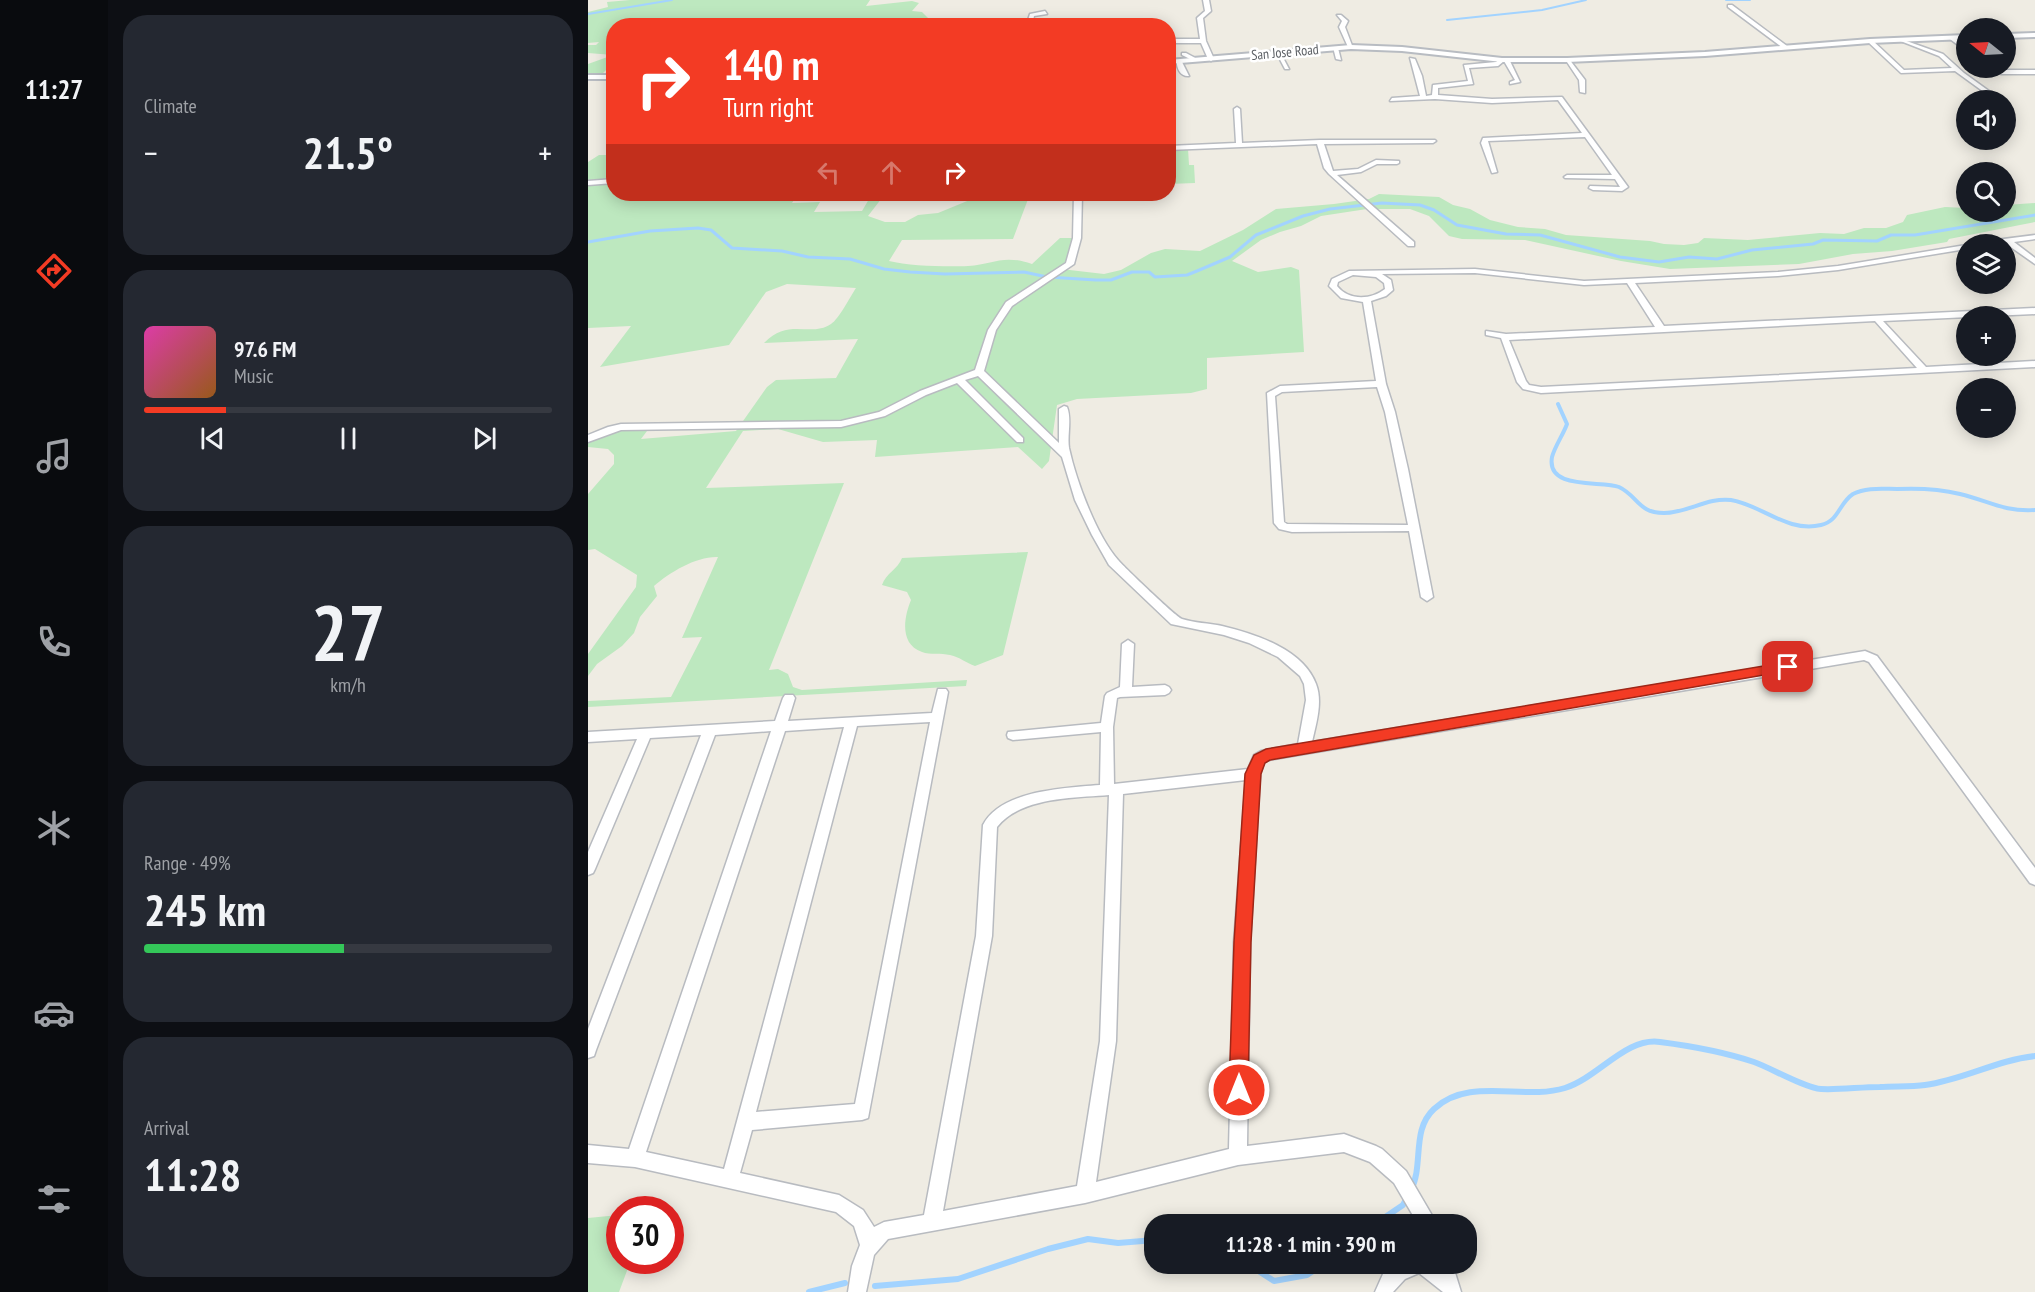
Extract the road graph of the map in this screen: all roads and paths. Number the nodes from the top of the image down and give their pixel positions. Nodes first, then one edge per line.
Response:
1 (1206, 0) edge
2 (1730, 6) dead end
3 (1045, 13) dead end
4 (1339, 16) dead end
5 (1031, 18) edge
6 (2035, 35) edge
7 (2016, 36) edge
8 (1952, 38) junction
9 (1956, 38) edge
10 (1900, 39) junction
11 (1176, 41) edge
12 (1203, 41) junction
13 (1870, 41) junction
14 (1956, 41) edge
15 (1350, 47) junction
16 (1785, 47) junction
17 (1335, 48) junction
18 (1278, 53) junction
19 (1181, 58) junction
20 (1339, 58) dead end
21 (1412, 59) dead end
22 (1176, 60) edge
23 (1504, 60) junction
24 (1567, 60) junction
25 (1210, 61) junction
26 (1956, 67) edge
27 (1287, 68) dead end
28 (1956, 69) edge
29 (2016, 72) edge
30 (2035, 72) edge
31 (1187, 75) dead end
32 (588, 77) edge
33 (606, 77) edge
34 (1970, 78) edge
35 (1512, 83) dead end
36 (1985, 90) edge
37 (1583, 92) dead end
38 (1435, 97) junction
39 (1423, 98) junction
40 (1392, 100) dead end
41 (1237, 109) dead end
42 (1588, 135) junction
43 (1433, 141) dead end
44 (1320, 142) junction
45 (1239, 146) junction
46 (1176, 148) edge
47 (1397, 162) dead end
48 (1494, 172) dead end
49 (1331, 173) junction
50 (1567, 177) dead end
51 (1617, 177) junction
52 (606, 182) edge
53 (588, 183) edge
54 (1593, 188) dead end
55 (1078, 201) edge
56 (2035, 237) edge
57 (2016, 239) edge
58 (1411, 244) dead end
59 (2016, 248) edge
60 (1956, 249) edge
61 (2035, 262) edge
62 (1420, 271) junction
63 (1360, 272) junction
64 (1630, 281) junction
65 (1389, 290) junction
66 (1367, 299) junction
67 (2035, 311) edge
68 (1878, 320) junction
69 (1661, 329) junction
70 (1489, 333) dead end
71 (1506, 337) junction
72 (2035, 364) edge
73 (1924, 370) junction
74 (979, 372) junction
75 (959, 380) junction
76 (1381, 384) junction
77 (1064, 409) dead end
78 (588, 439) edge
79 (1020, 440) dead end
80 (1067, 456) junction
81 (1414, 528) junction
82 (1427, 597) dead end
83 (1128, 644) dead end
84 (1165, 690) dead end
85 (942, 692) dead end
86 (1126, 692) junction
87 (789, 698) dead end
88 (937, 717) junction
89 (852, 722) junction
90 (779, 726) junction
91 (1107, 727) junction
92 (710, 730) junction
93 (646, 733) junction
94 (1013, 735) dead end
95 (588, 737) edge
96 (1304, 749) junction
97 (1253, 774) junction
98 (1112, 790) junction
99 (588, 869) edge
100 (2035, 879) edge
101 (588, 1050) edge
102 (745, 1122) junction
103 (588, 1154) edge
104 (1238, 1156) junction
105 (635, 1158) junction
106 (729, 1179) junction
107 (1085, 1194) junction
108 (1422, 1214) edge
109 (932, 1221) junction
110 (869, 1245) junction
111 (1451, 1287) edge
112 (857, 1292) edge
113 (1384, 1292) edge

1 - 12 street
2 - 16 street
3 - 5 street
4 - 15 street
6 - 7 street
8 - 9 street, San Jose Road
8 - 10 street, San Jose Road
8 - 14 street
10 - 13 street, San Jose Road
10 - 26 street
11 - 12 street
12 - 25 street
13 - 16 street, San Jose Road
13 - 28 street
15 - 17 street, San Jose Road
15 - 23 street, San Jose Road
16 - 24 street, San Jose Road
17 - 18 street, San Jose Road
17 - 20 street
18 - 25 street, San Jose Road
18 - 27 street
19 - 22 street, San Jose Road
19 - 25 street, San Jose Road
19 - 31 street
21 - 39 street
23 - 24 street, San Jose Road
23 - 35 street
23 - 38 street
24 - 37 street
29 - 30 street
32 - 33 street
34 - 36 street
38 - 39 street
38 - 42 street
39 - 40 street
41 - 45 street
42 - 48 street
42 - 51 street
43 - 44 street
44 - 45 street
44 - 49 street
45 - 46 street
47 - 49 street
49 - 58 street
50 - 51 street
51 - 54 street
52 - 53 street
55 - 74 street
56 - 57 street
59 - 61 street
60 - 64 street
62 - 63 street
62 - 64 street
62 - 65 street
63 - 65 street
63 - 66 street
64 - 69 street
65 - 66 street
66 - 76 street
67 - 68 street
68 - 69 street
68 - 73 street
69 - 71 street
70 - 71 street
71 - 73 street
72 - 73 street
74 - 75 street
74 - 80 street
75 - 78 street
75 - 79 street
76 - 81 street
76 - 81 street
77 - 80 street
80 - 96 street
81 - 82 street
83 - 86 street
84 - 86 street
85 - 88 street
86 - 91 street
87 - 90 street
88 - 89 street
88 - 102 street
89 - 90 street
89 - 102 street
90 - 92 street
90 - 105 street
91 - 94 street
91 - 98 street
92 - 93 street
92 - 101 street
93 - 95 street
93 - 99 street
96 - 97 street
96 - 100 street
97 - 98 street
97 - 104 street
98 - 107 street
98 - 109 street
102 - 106 street
103 - 105 street
104 - 107 street
104 - 108 street
105 - 106 street
106 - 110 street
107 - 109 street
109 - 110 street
110 - 112 street
111 - 113 street

